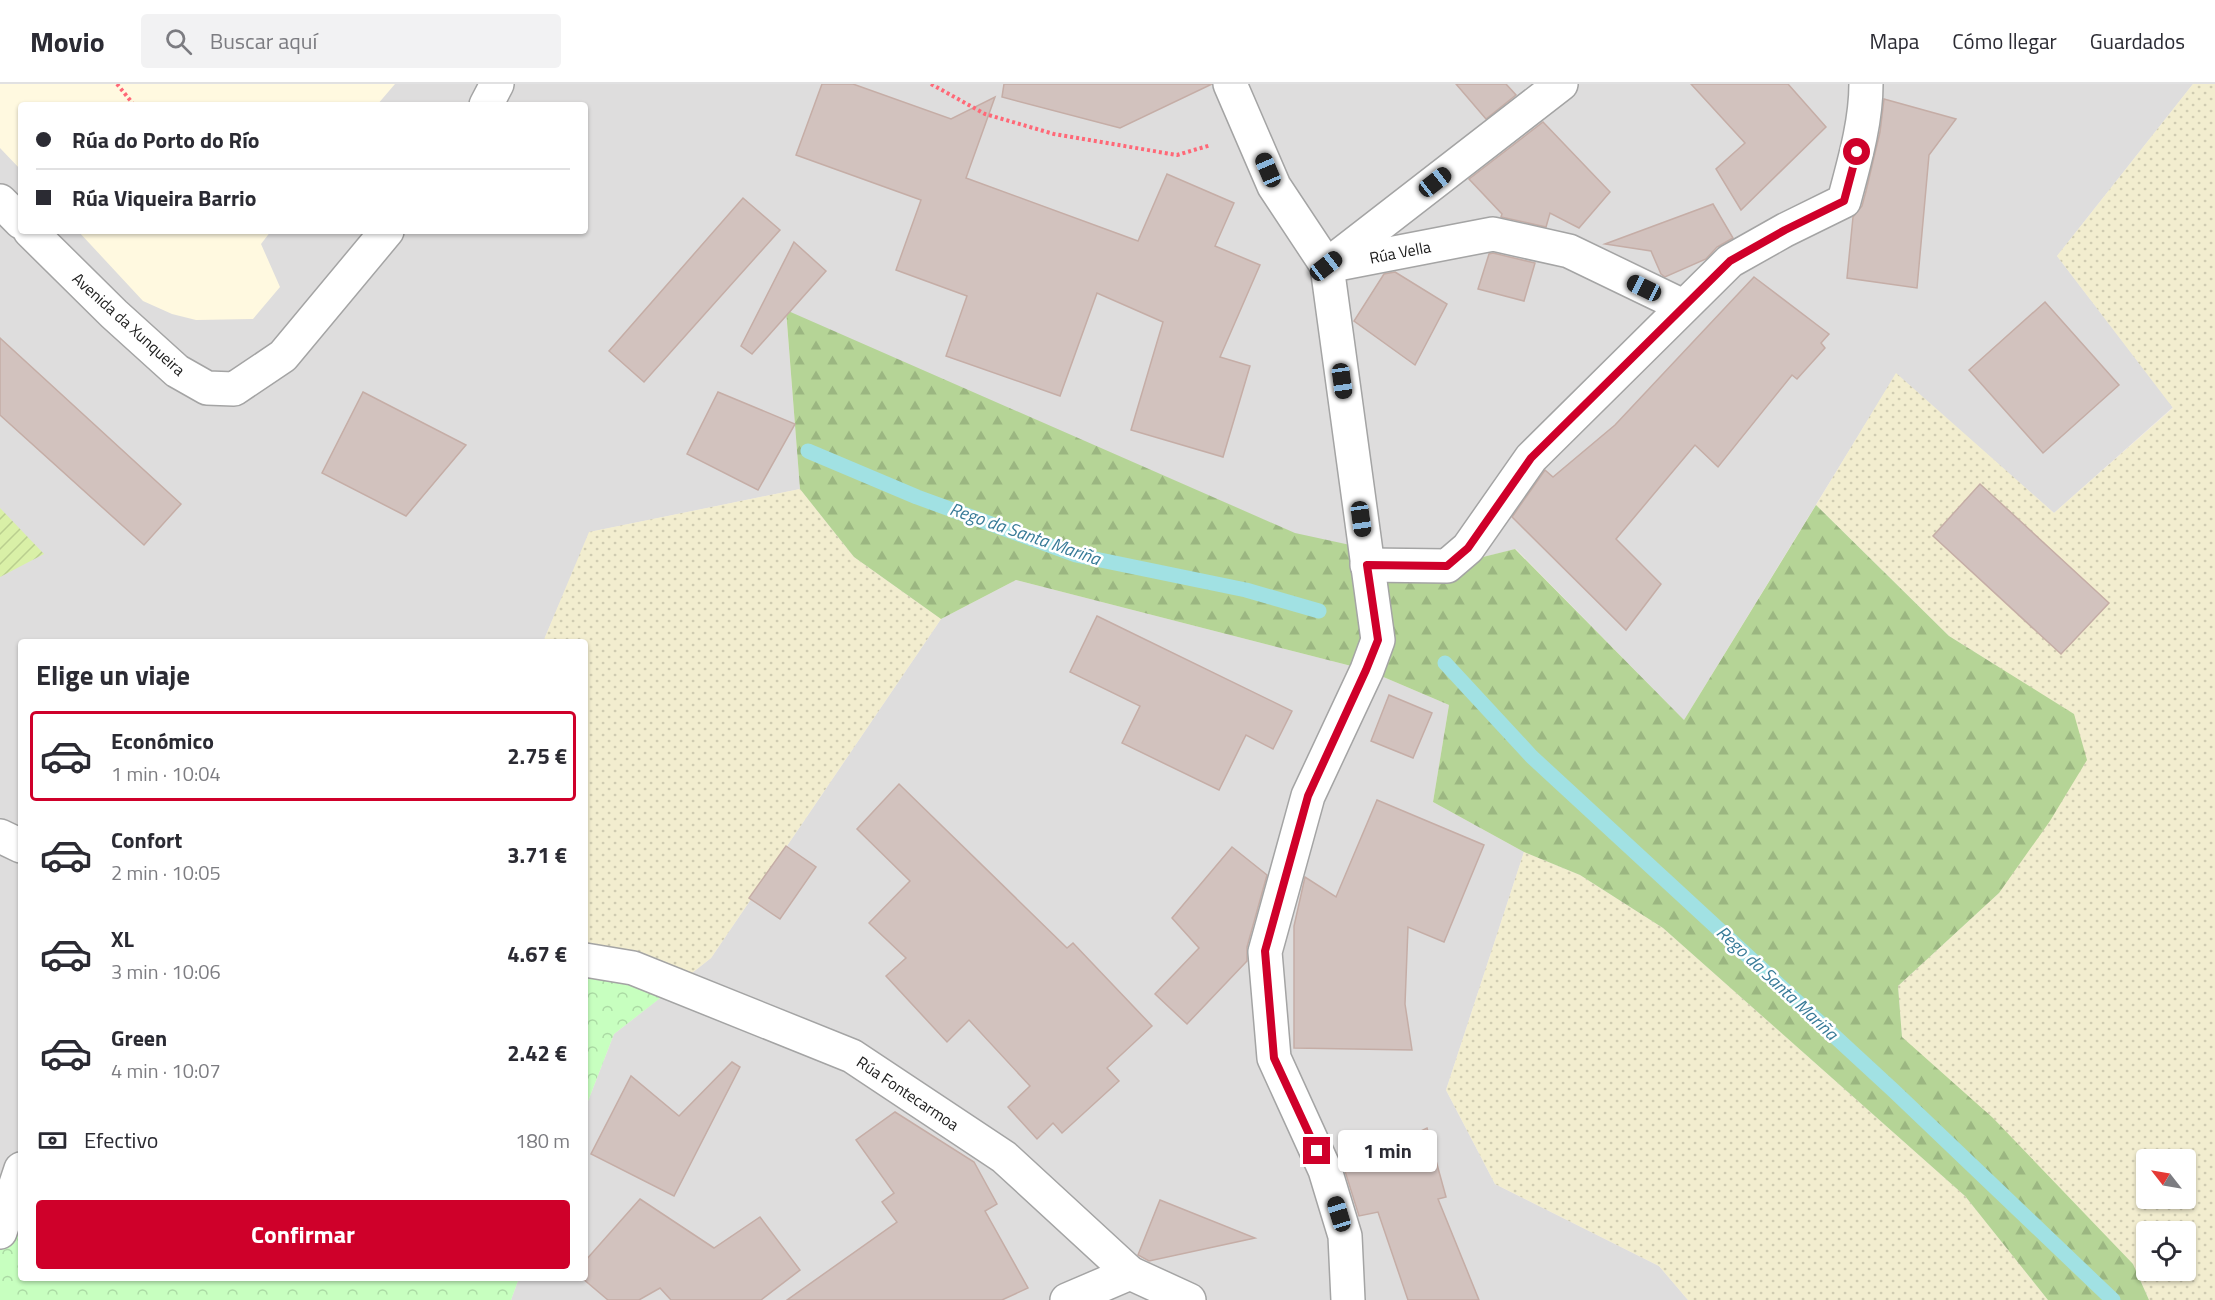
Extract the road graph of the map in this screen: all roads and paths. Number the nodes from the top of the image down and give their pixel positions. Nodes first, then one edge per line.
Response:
1 (117, 84) edge
2 (496, 84) edge
3 (931, 84) edge
4 (1230, 84) edge
5 (1561, 84) edge
6 (1866, 84) edge
7 (132, 102) edge
8 (487, 102) edge
9 (1251, 132) junction
10 (0, 201) edge
11 (18, 219) edge
12 (33, 234) edge
13 (385, 234) edge
14 (1326, 266) junction
15 (1683, 306) junction
16 (1367, 565) junction
17 (0, 836) edge
18 (18, 845) edge
19 (588, 960) edge
20 (18, 1178) edge
21 (0, 1232) edge
22 (1130, 1273) junction
23 (1067, 1300) edge
24 (1189, 1300) edge
25 (1348, 1300) edge

1 - 7 path
2 - 8 street
3 - 9 path
4 - 9 street
5 - 14 street, Rúa Vella
6 - 15 street
9 - 14 street
10 - 11 street
12 - 13 street, Avenida da Xunqueira
14 - 15 street, Rúa Vella
14 - 16 street
15 - 16 street
16 - 25 street
17 - 18 street
19 - 22 street, Rúa Fontecarmoa
20 - 21 street
22 - 23 street
22 - 24 street, Rúa Fontecarmoa

